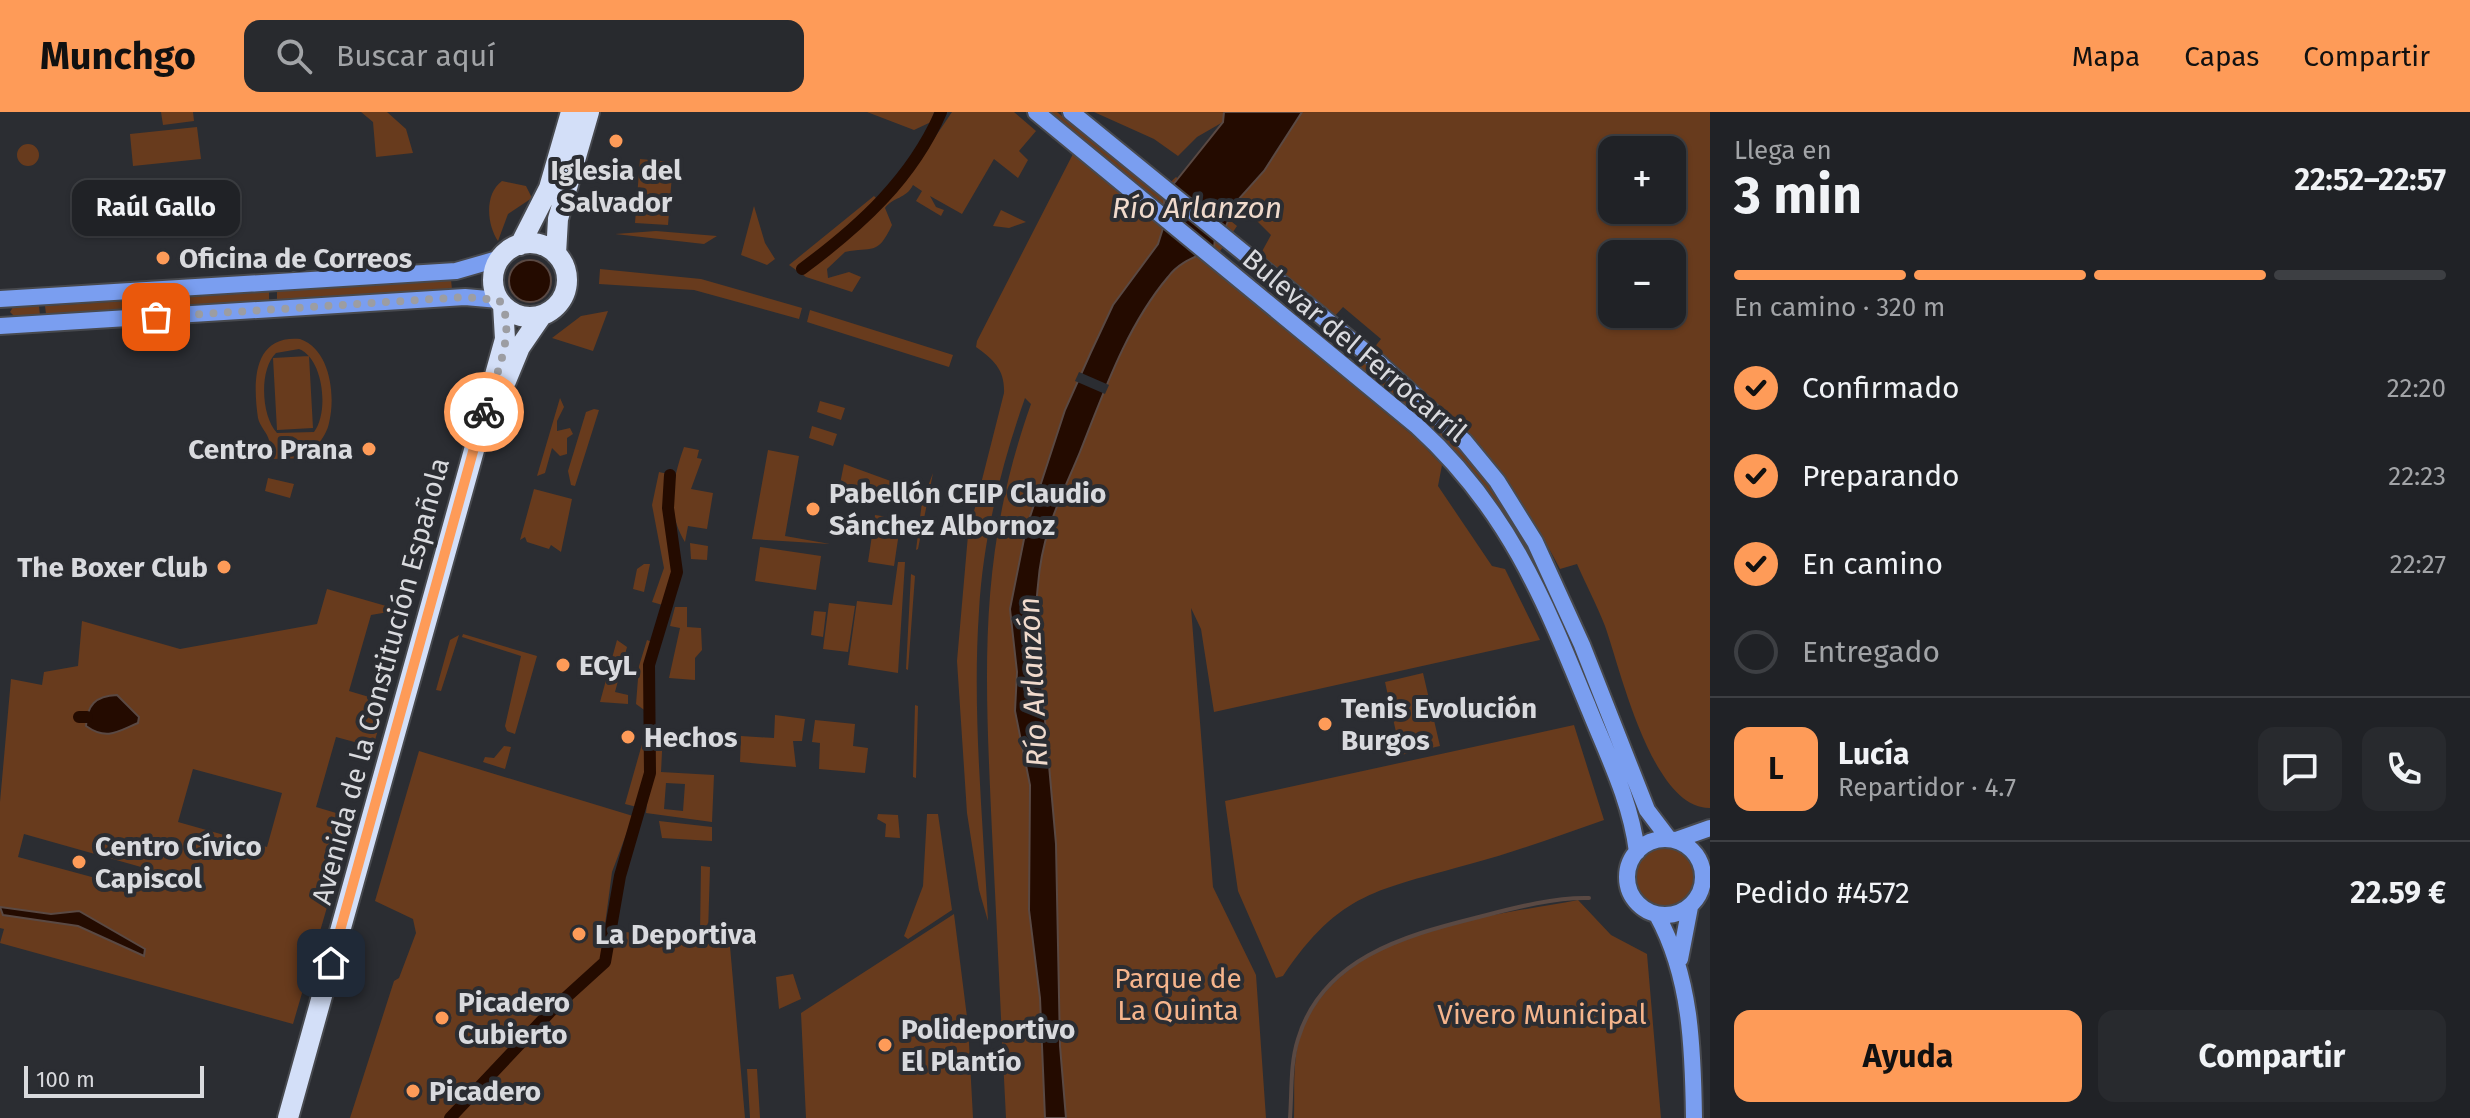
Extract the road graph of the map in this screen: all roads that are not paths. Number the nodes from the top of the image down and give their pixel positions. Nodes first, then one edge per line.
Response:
1 (571, 112) edge
2 (589, 112) edge
3 (1036, 112) edge
4 (1071, 112) edge
5 (520, 245) junction
6 (556, 254) junction
7 (501, 258) junction
8 (0, 299) edge
9 (501, 303) junction
10 (542, 315) junction
11 (0, 326) edge
12 (1710, 828) edge
13 (1672, 840) junction
14 (1710, 850) edge
15 (1637, 852) junction
16 (1703, 880) junction
17 (1690, 907) junction
18 (1657, 915) junction
19 (1680, 969) junction
20 (288, 1118) edge
21 (300, 1118) edge
22 (1694, 1118) edge

1 - 5 highway
2 - 6 highway
3 - 15 main road, Bulevar del Ferrocarril
4 - 13 main road, Bulevar del Ferrocarril
5 - 6 highway
5 - 7 highway
6 - 10 highway
7 - 8 main road
7 - 9 highway
9 - 10 highway
9 - 11 main road
9 - 20 highway, Avenida de la Constitución Española
10 - 21 highway, Avenida de la Constitución Española
12 - 13 main road
13 - 15 main road
13 - 16 main road
14 - 16 main road
15 - 18 main road
16 - 17 main road
17 - 18 main road
17 - 19 main road
18 - 19 main road
19 - 22 main road

